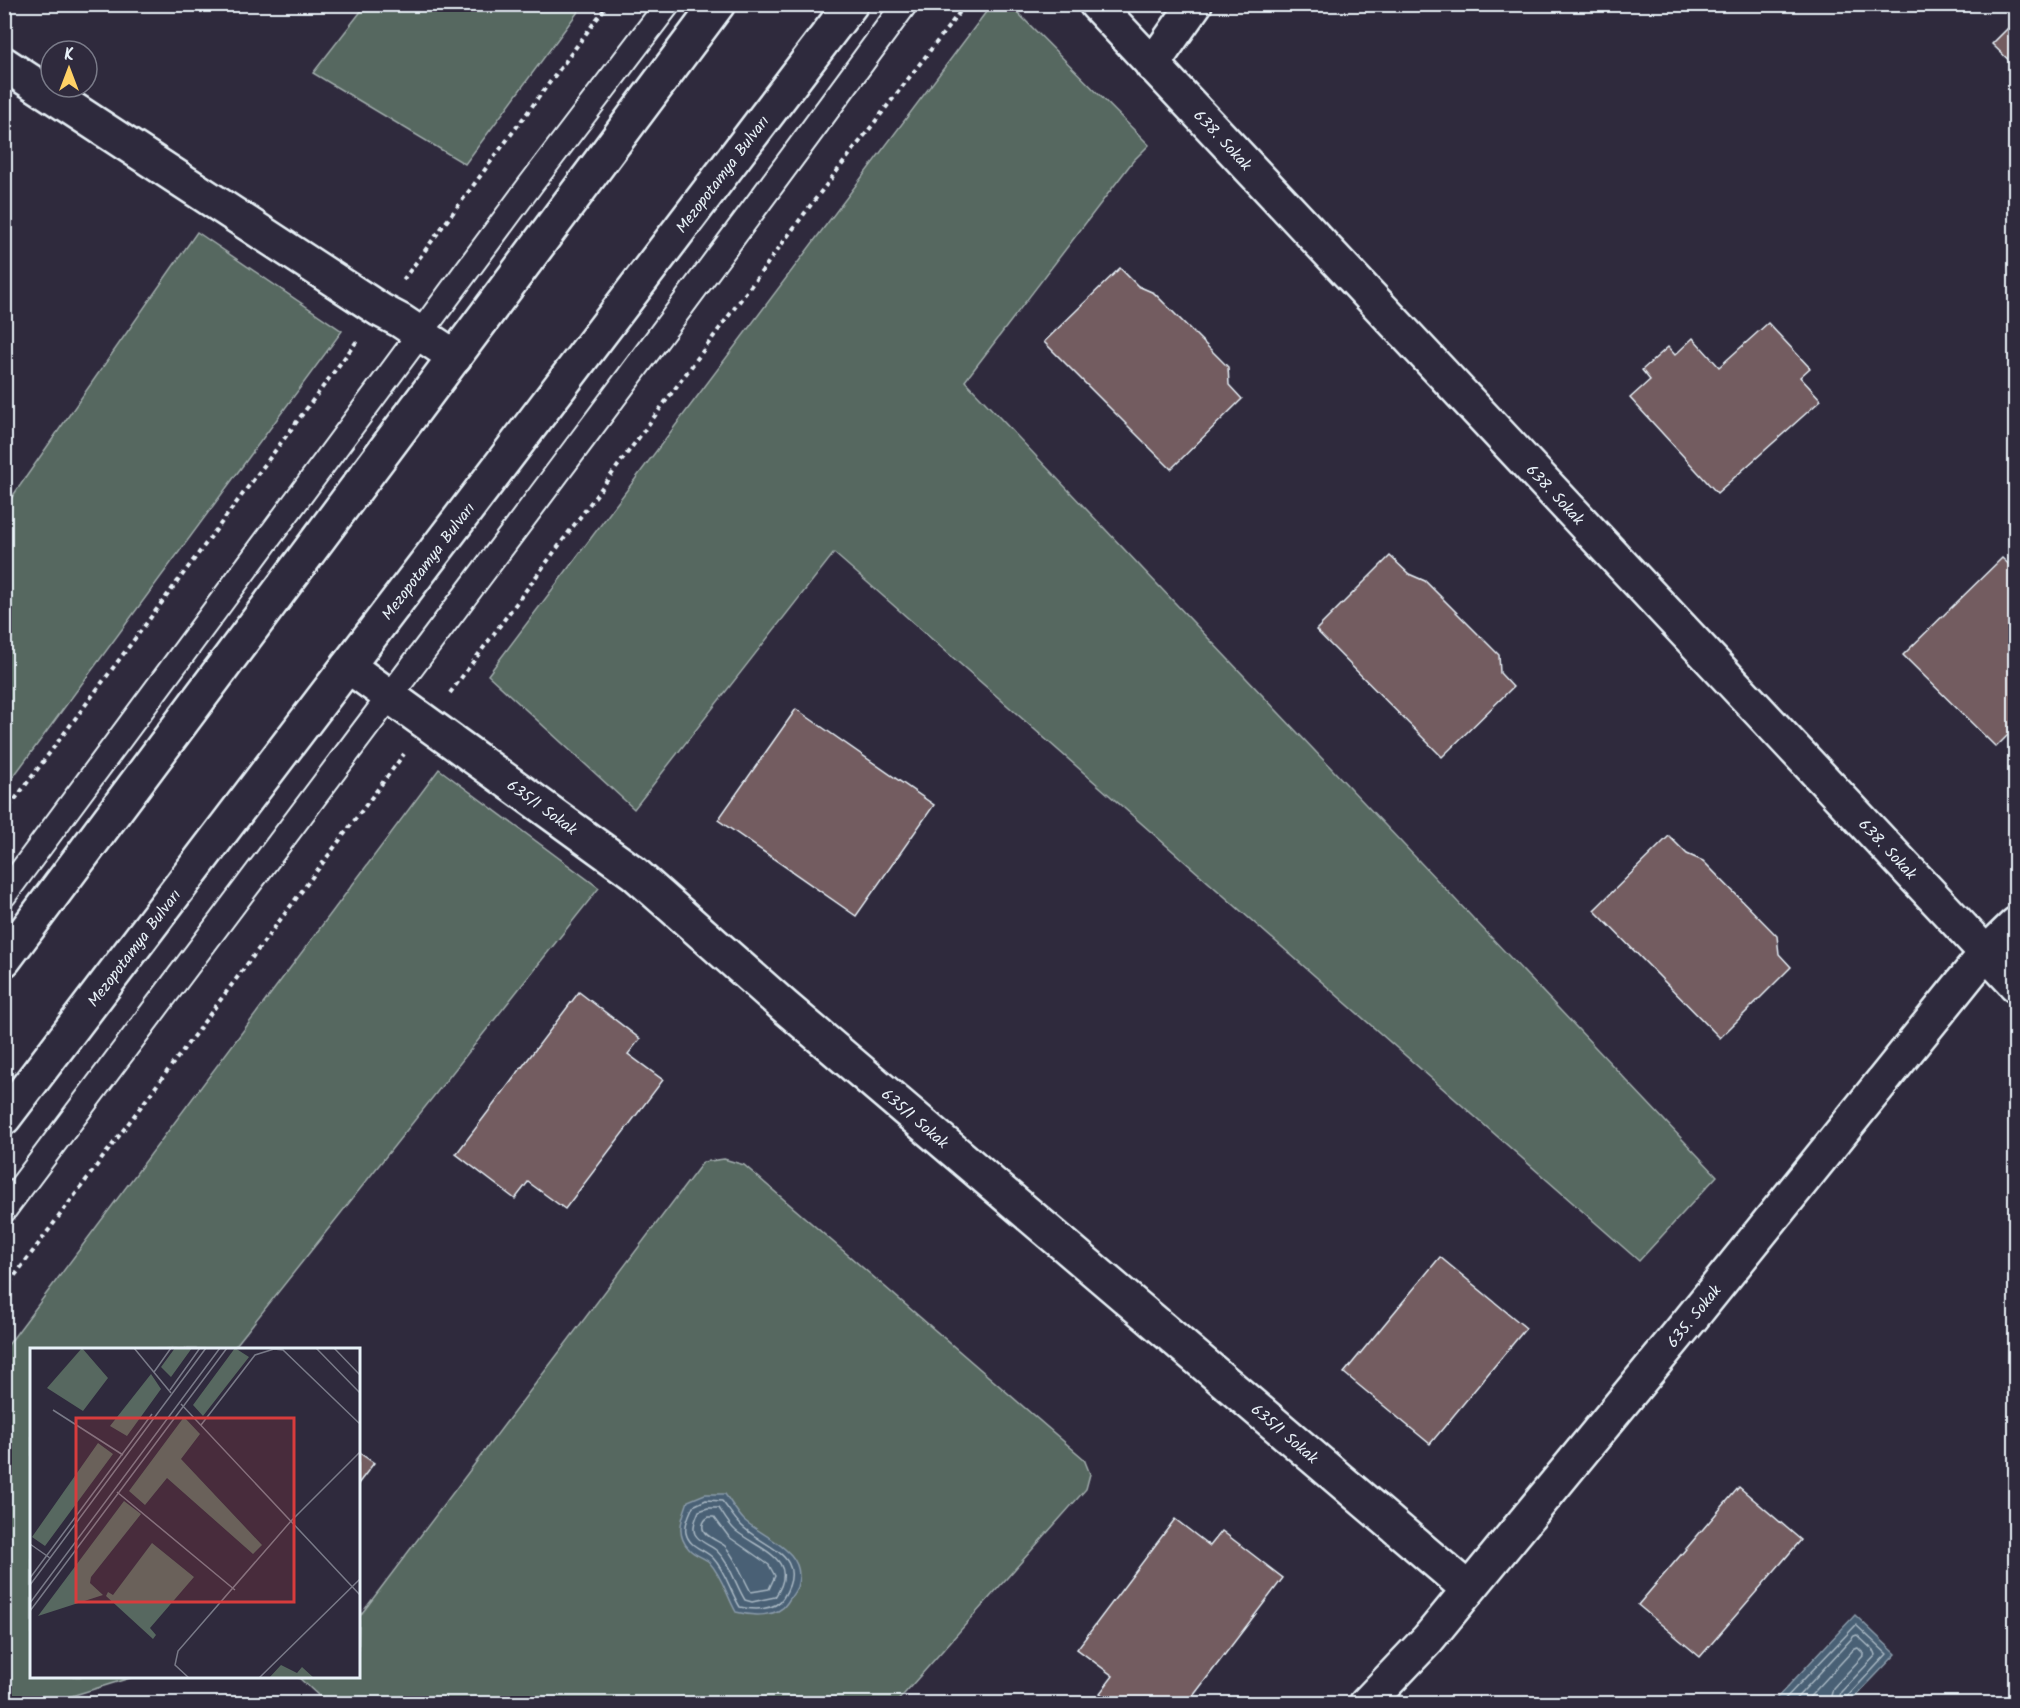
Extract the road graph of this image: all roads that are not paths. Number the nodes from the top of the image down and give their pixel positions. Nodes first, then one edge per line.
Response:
1 (668, 4) edge
2 (718, 4) edge
3 (851, 4) edge
4 (905, 4) edge
5 (1096, 4) edge
6 (1196, 4) edge
7 (4, 64) edge
8 (1152, 64) junction
9 (421, 333) junction
10 (454, 357) junction
11 (348, 666) junction
12 (389, 695) junction
13 (4, 895) edge
14 (2016, 924) edge
15 (1986, 954) junction
16 (4, 960) edge
17 (2016, 985) edge
18 (4, 1118) edge
19 (4, 1210) edge
20 (1468, 1589) junction
21 (1366, 1704) edge

1 - 9 lane
2 - 10 street
3 - 11 street, Mezopotamya Bulvarı
4 - 12 lane
5 - 8 street, 638. Sokak
6 - 8 street
7 - 9 street
8 - 15 street, 638. Sokak
9 - 10 street
9 - 13 lane
10 - 16 street
11 - 12 street, 635/1 Sokak
11 - 18 street, Mezopotamya Bulvarı
12 - 19 lane
12 - 20 street, 635/1 Sokak
14 - 15 street, 635. Sokak
15 - 17 street, 638. Sokak
15 - 20 street, 635. Sokak
20 - 21 street, 635. Sokak

